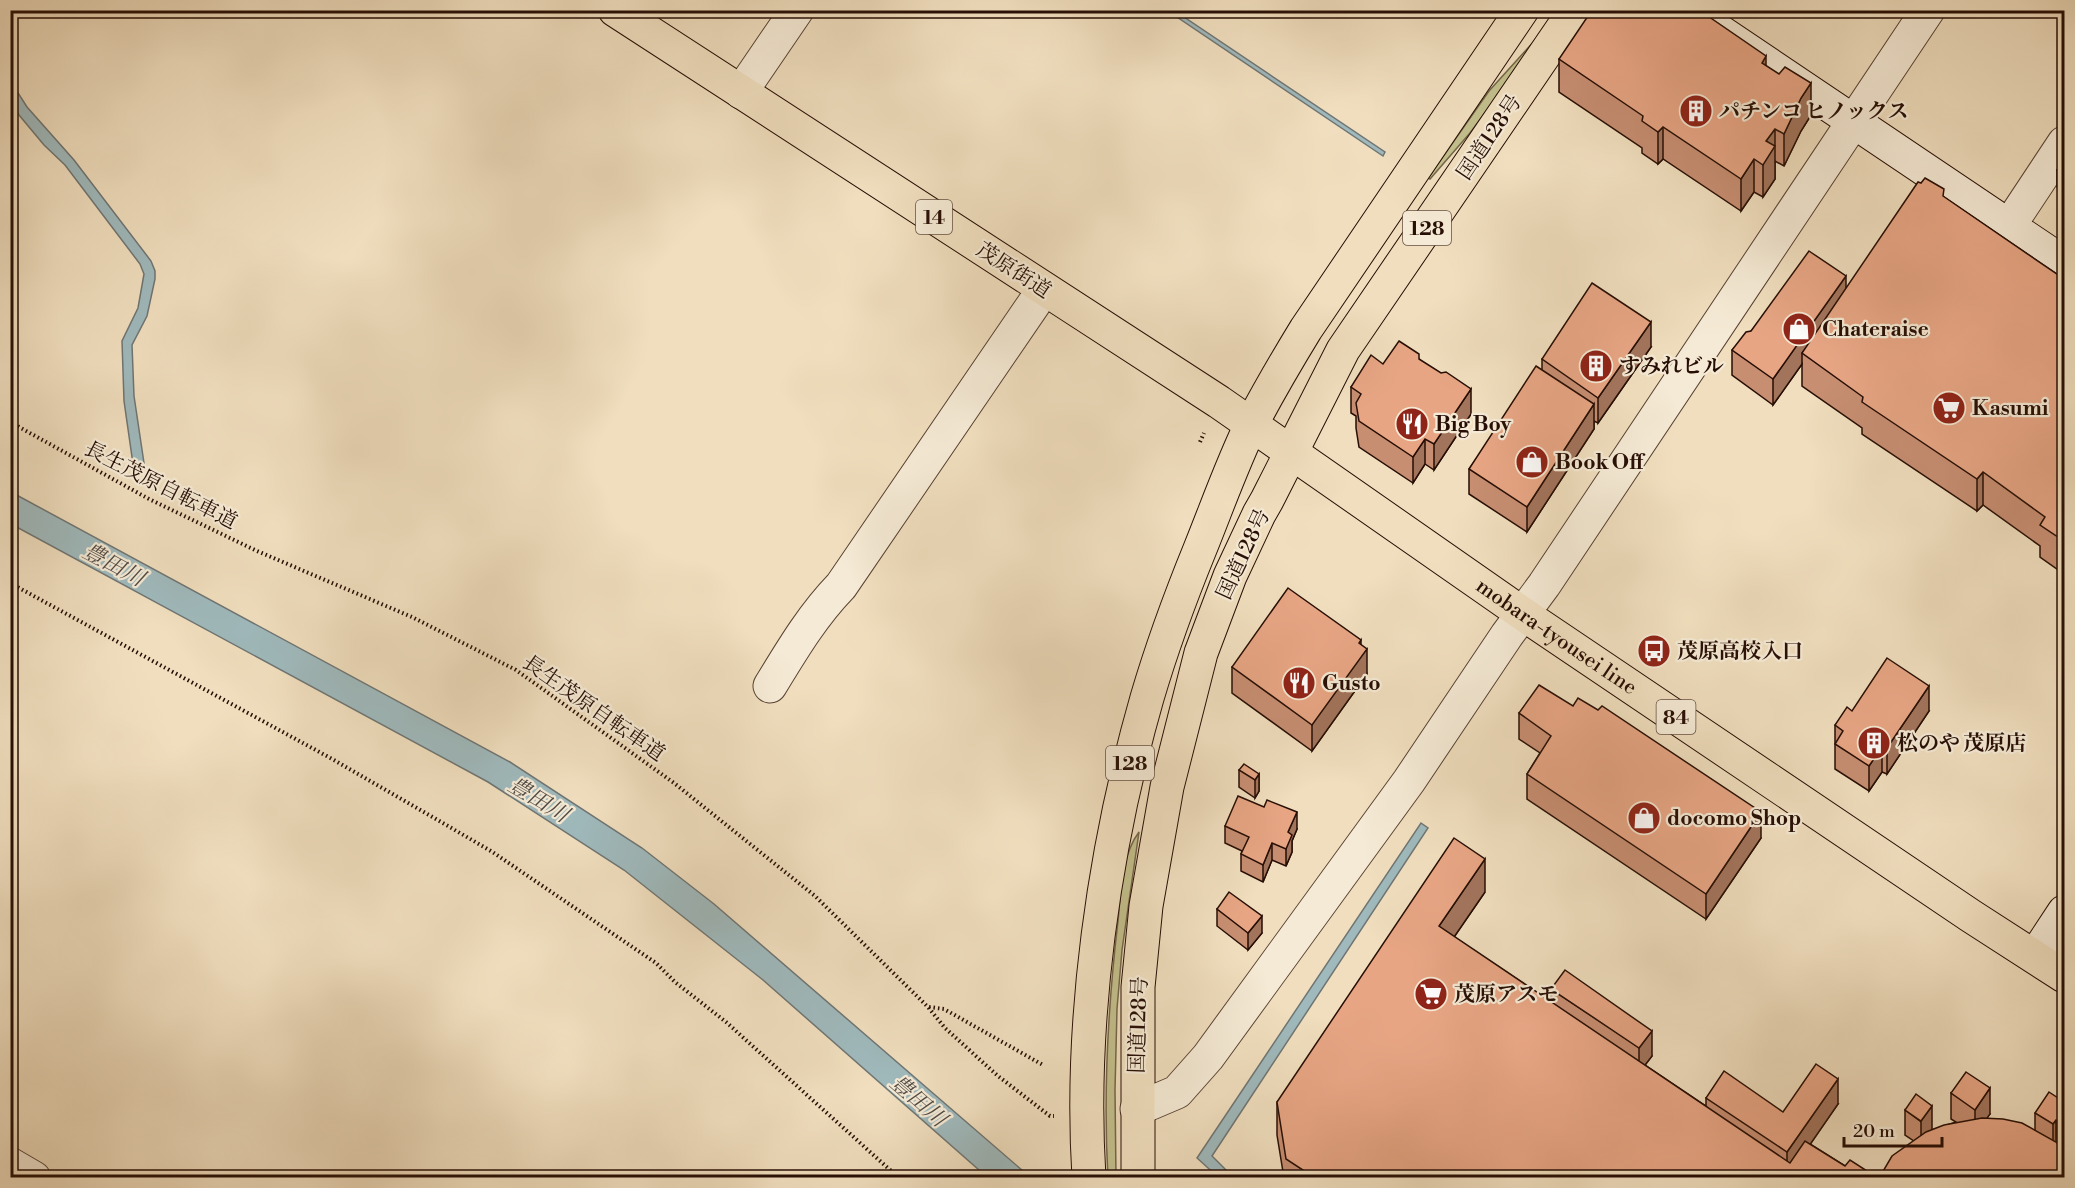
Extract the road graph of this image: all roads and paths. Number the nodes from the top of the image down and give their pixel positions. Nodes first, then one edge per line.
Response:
1 (615, 10) edge
2 (797, 10) edge
3 (1522, 10) edge
4 (1575, 10) edge
5 (1688, 10) edge
6 (1928, 10) edge
7 (741, 92) junction
8 (1854, 121) junction
9 (2064, 143) edge
10 (2009, 226) junction
11 (2064, 262) edge
12 (1044, 289) junction
13 (10, 422) edge
14 (1252, 424) junction
15 (1291, 452) junction
16 (10, 583) edge
17 (1523, 614) junction
18 (770, 686) dead end
19 (2064, 912) edge
20 (2035, 956) junction
21 (2064, 976) edge
22 (928, 1007) junction
23 (1043, 1065) dead end
24 (1137, 1109) junction
25 (1086, 1128) junction
26 (10, 1164) edge
27 (34, 1178) edge
28 (898, 1178) edge
29 (1089, 1178) edge
30 (1137, 1178) edge

1 - 7 main road, 茂原街道 / 14
2 - 7 street
3 - 14 main road, 国道128号 / 128
4 - 15 main road, 国道128号 / 128
5 - 8 street
6 - 8 street
7 - 12 main road, 茂原街道 / 14
8 - 10 street
8 - 17 street
9 - 10 street
10 - 11 street
12 - 14 main road, 茂原街道 / 14
12 - 18 street
13 - 22 path, 長生茂原自転車道
14 - 15 main road, 茂原街道 / 14
14 - 25 main road, 国道128号 / 128
15 - 17 main road, mobara-tyousei line / 84
15 - 24 main road, 国道128号 / 128
16 - 28 path
17 - 20 main road, mobara-tyousei line / 84
17 - 24 street
19 - 20 street
20 - 21 main road, mobara-tyousei line / 84
22 - 23 path
22 - 25 path, 長生茂原自転車道
24 - 30 main road, 国道128号 / 128
25 - 29 main road, 国道128号 / 128
26 - 27 street

